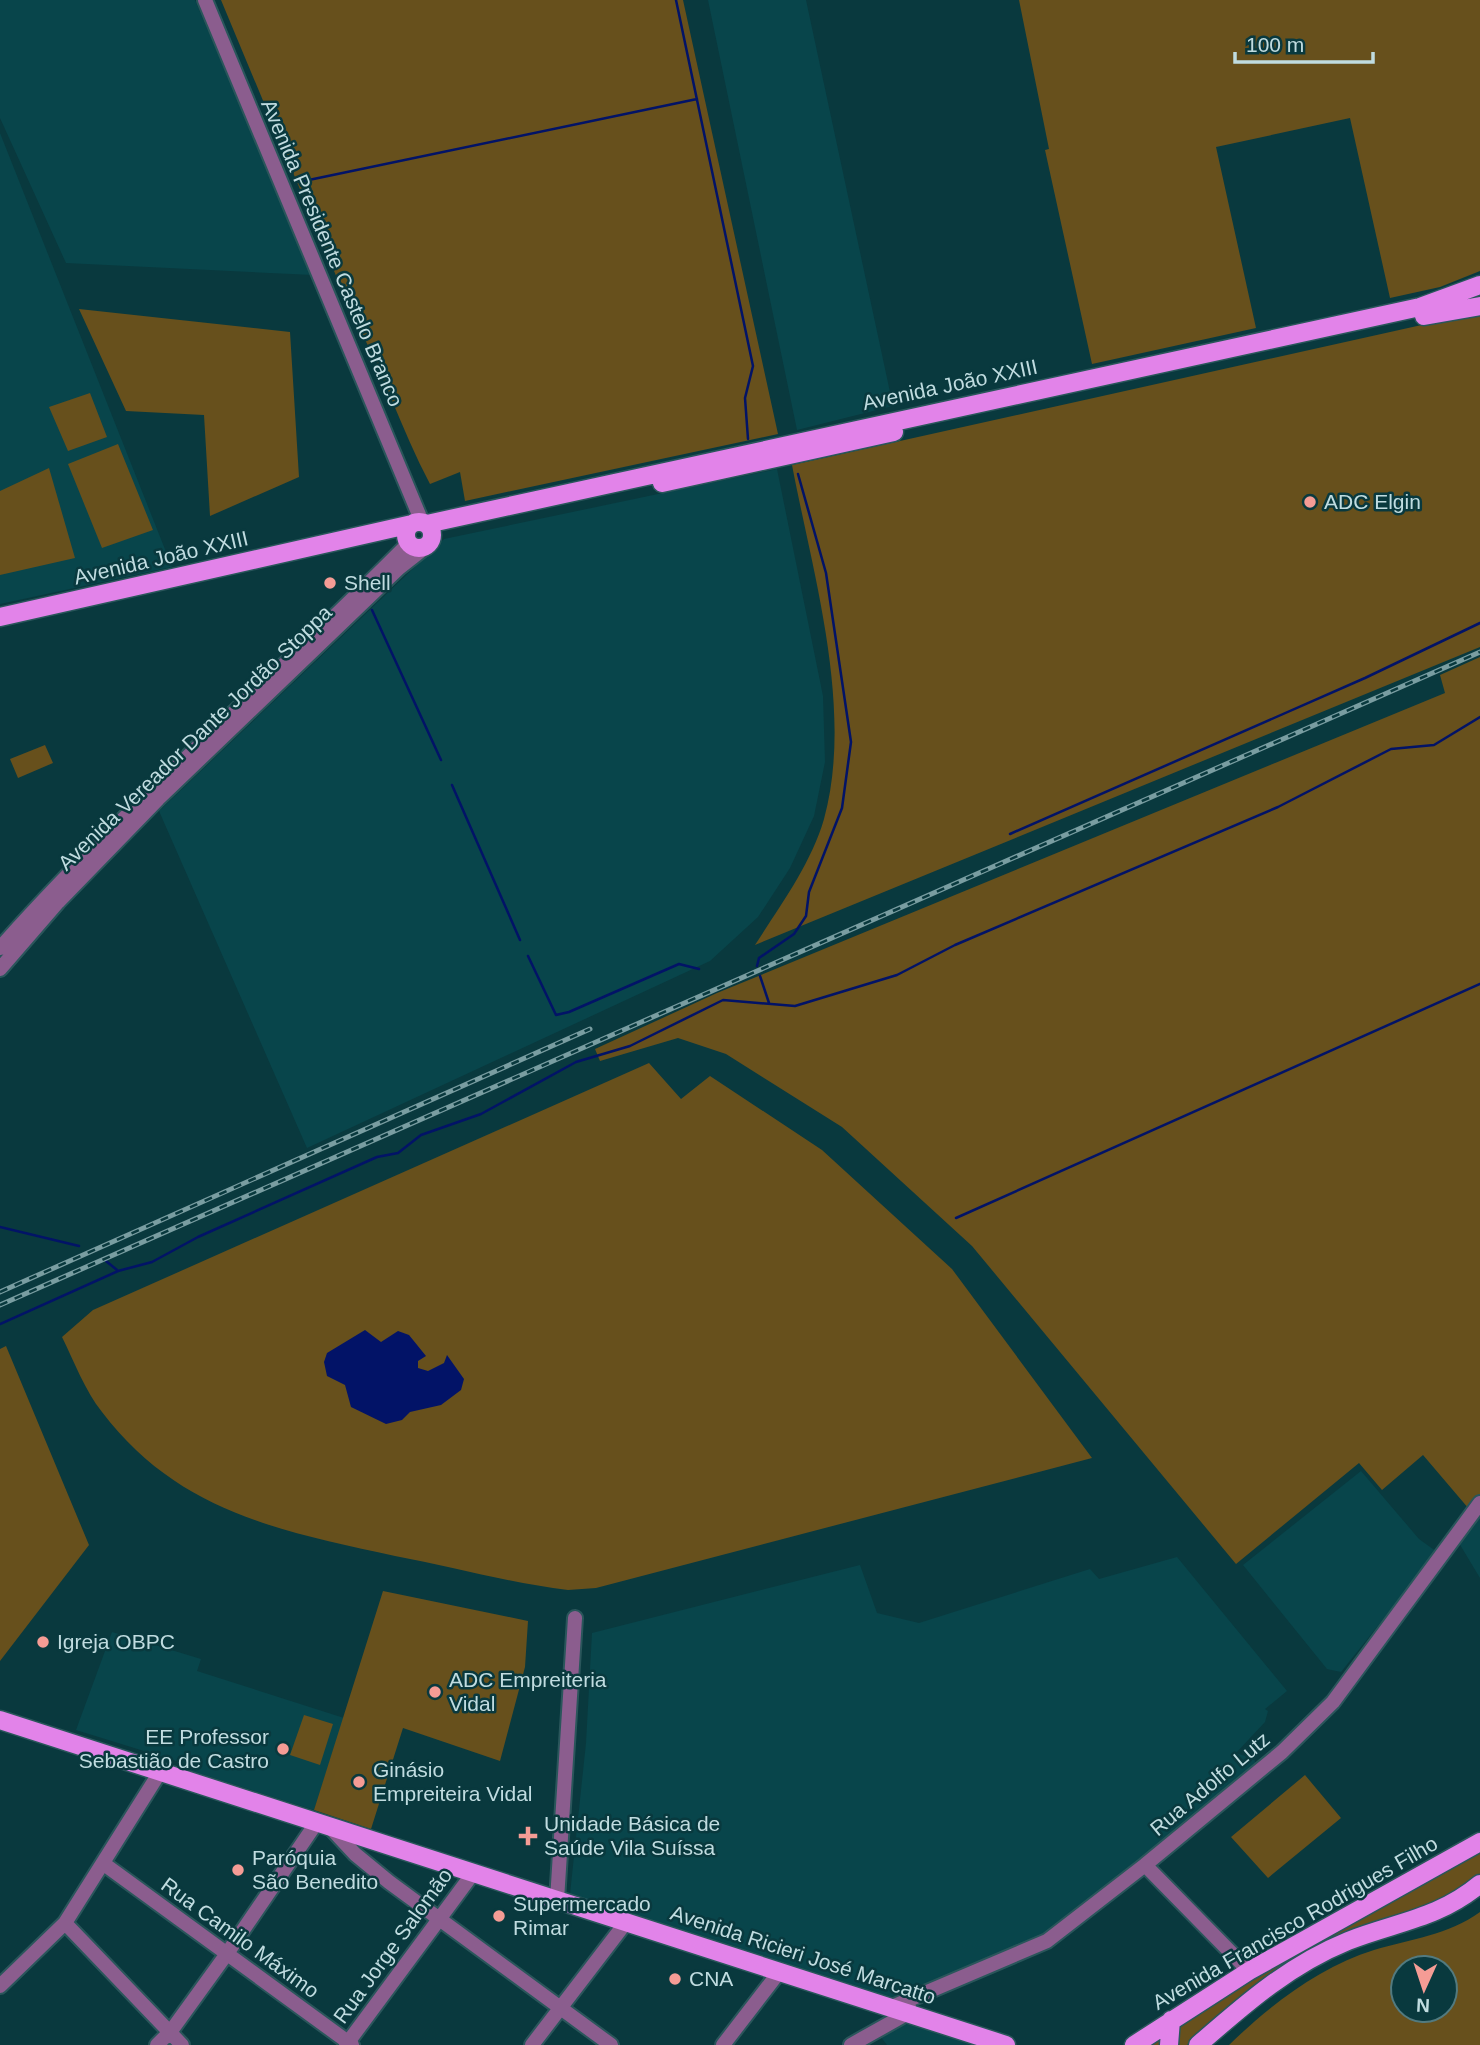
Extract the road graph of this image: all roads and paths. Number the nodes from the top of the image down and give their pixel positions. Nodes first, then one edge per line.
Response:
1 (205, 0) edge
2 (1480, 285) edge
3 (1480, 306) edge
4 (420, 533) junction
5 (0, 617) edge
6 (0, 948) edge
7 (0, 969) edge
8 (1480, 1503) edge
9 (575, 1618) dead end
10 (0, 1720) edge
11 (160, 1772) junction
12 (322, 1823) junction
13 (1477, 1846) edge
14 (104, 1864) junction
15 (1145, 1865) junction
16 (474, 1872) junction
17 (1480, 1884) edge
18 (557, 1900) junction
19 (439, 1919) junction
20 (627, 1921) junction
21 (65, 1923) junction
22 (226, 1955) junction
23 (780, 1971) junction
24 (1250, 1971) junction
25 (0, 1986) edge
26 (898, 2005) junction
27 (561, 2007) junction
28 (1171, 2020) junction
29 (171, 2031) junction
30 (869, 2032) junction
31 (999, 2043) edge
32 (349, 2044) edge
33 (157, 2045) edge
34 (182, 2045) edge
35 (532, 2045) edge
36 (611, 2045) edge
37 (723, 2045) edge
38 (850, 2045) edge
39 (1134, 2045) edge
40 (1169, 2045) edge
41 (1198, 2045) edge

1 - 4 street, Avenida Presidente Castelo Branco
2 - 4 main road, Avenida João XXIII
3 - 4 main road, Avenida João XXIII
4 - 5 main road, Avenida João XXIII
4 - 6 street, Avenida Vereador Dante Jordão Stoppa
4 - 7 street, Avenida Vereador Dante Jordão Stoppa
8 - 15 street, Rua Adolfo Lutz
9 - 18 street
10 - 11 main road, Avenida Ricieri José Marcatto
11 - 12 main road, Avenida Ricieri José Marcatto
11 - 14 street
12 - 16 main road, Avenida Ricieri José Marcatto
12 - 19 street
12 - 22 street
13 - 24 main road, Avenida Francisco Rodrigues Filho
14 - 21 street
14 - 22 street, Rua Camilo Máximo
15 - 24 street
15 - 26 street, Rua Adolfo Lutz
16 - 18 main road, Avenida Ricieri José Marcatto
16 - 19 street, Rua Jorge Salomão
17 - 41 main road, Avenida Francisco Rodrigues Filho
18 - 20 main road, Avenida Ricieri José Marcatto
19 - 27 street
19 - 32 street, Rua Jorge Salomão
20 - 23 main road, Avenida Ricieri José Marcatto
20 - 27 street
21 - 25 street
21 - 29 street
22 - 29 street
22 - 32 street, Rua Camilo Máximo
23 - 26 main road, Avenida Ricieri José Marcatto
23 - 37 street
24 - 28 main road, Avenida Francisco Rodrigues Filho
26 - 30 street
26 - 30 street, Rua Adolfo Lutz
26 - 31 main road, Avenida Ricieri José Marcatto
27 - 35 street
27 - 36 street
28 - 39 main road, Avenida Francisco Rodrigues Filho
28 - 40 main road
29 - 33 street
29 - 34 street
30 - 38 street, Rua Adolfo Lutz

